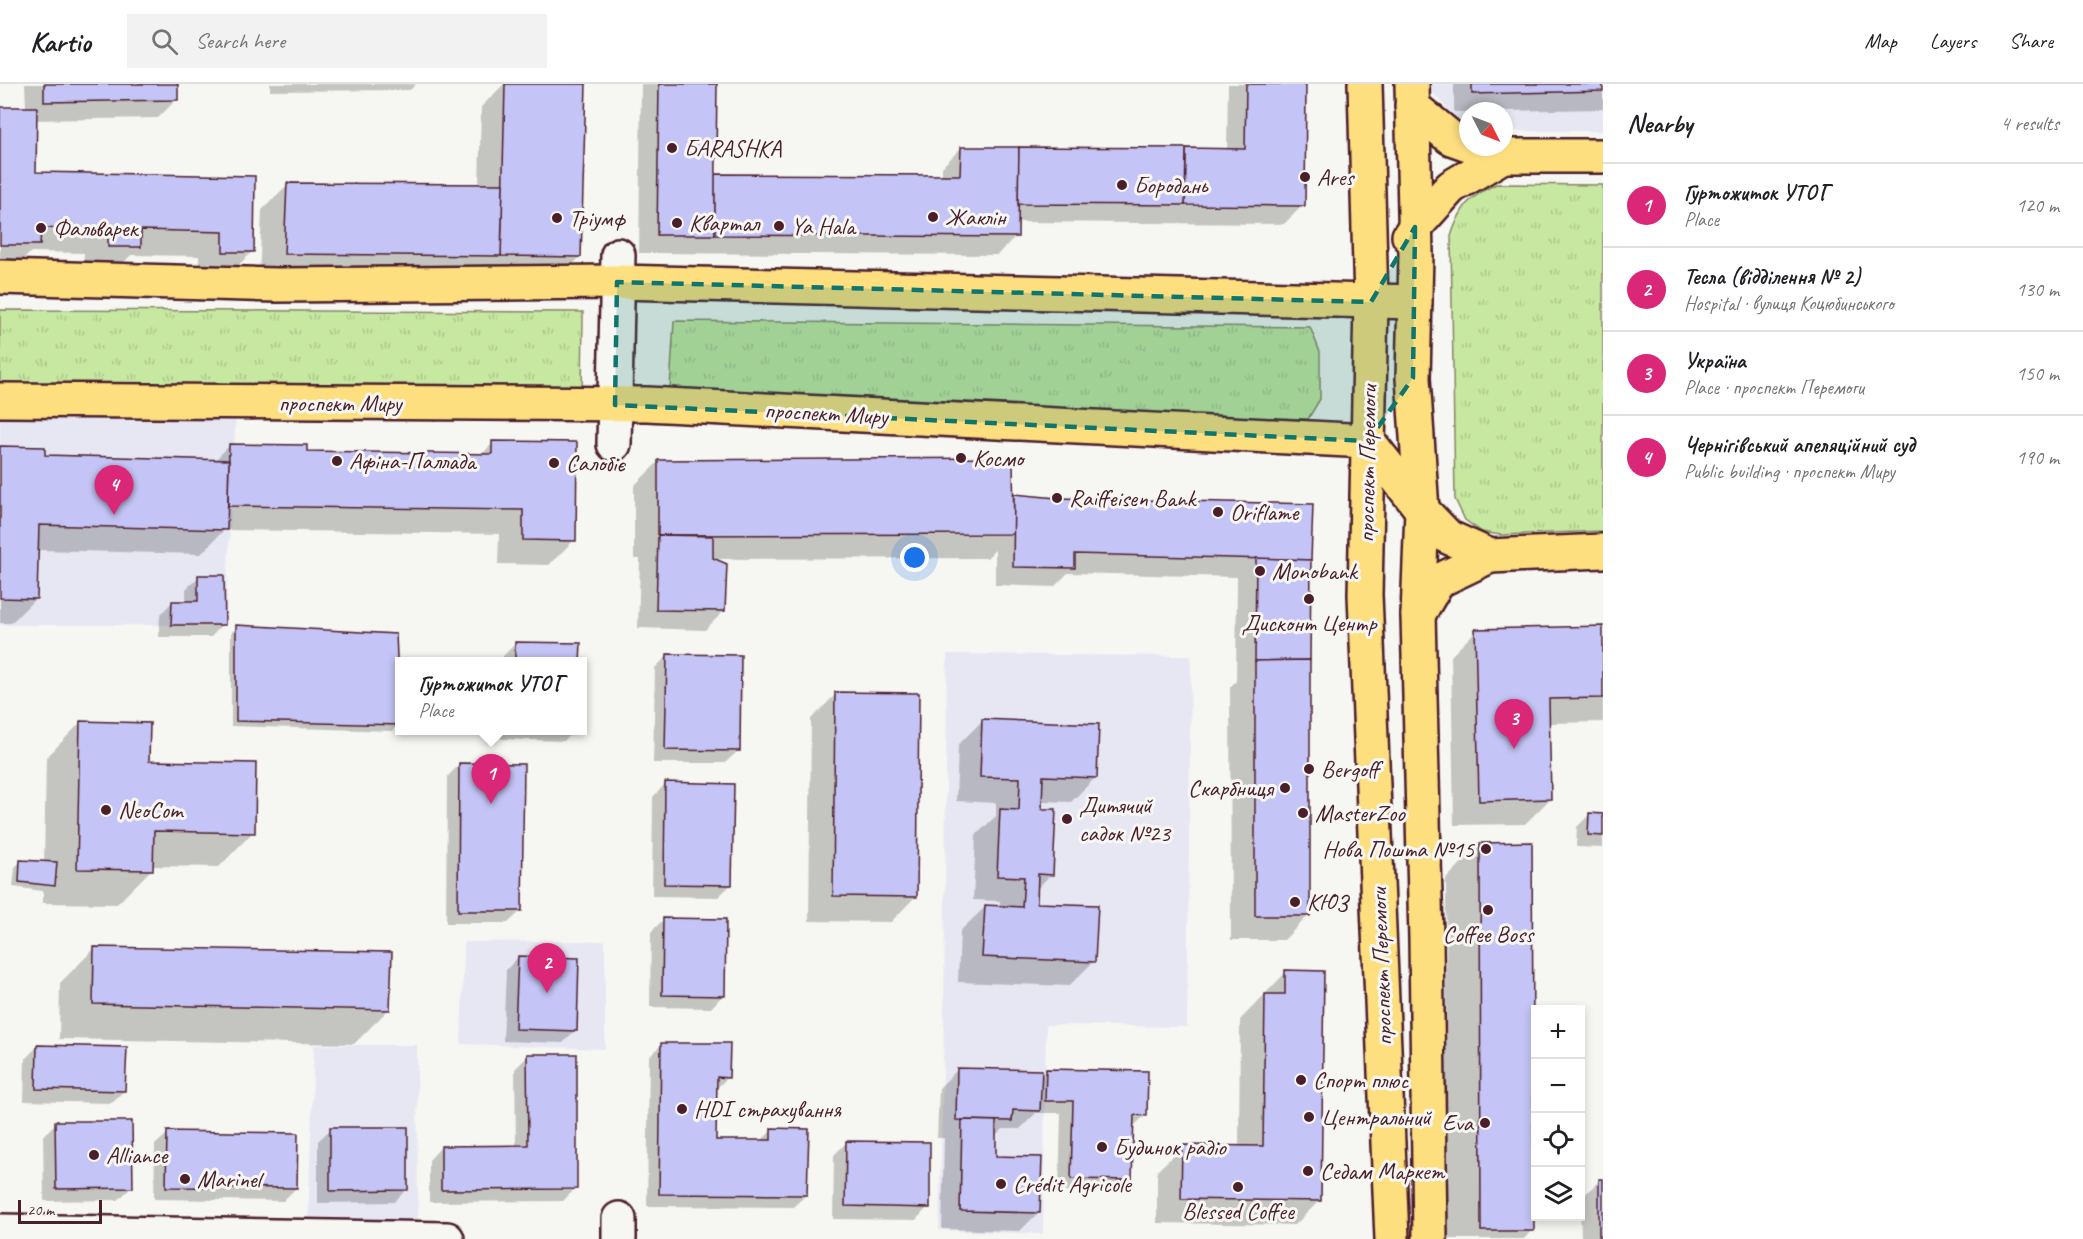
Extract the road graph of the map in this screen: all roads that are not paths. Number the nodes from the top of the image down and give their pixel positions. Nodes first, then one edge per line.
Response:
1 (1365, 84) edge
2 (1412, 95) edge
3 (1459, 141) edge
4 (1513, 153) edge
5 (1486, 156) edge
6 (1603, 156) edge
7 (1415, 226) junction
8 (618, 268) junction
9 (0, 277) edge
10 (1371, 302) junction
11 (1415, 302) junction
12 (1413, 378) junction
13 (0, 400) edge
14 (615, 405) junction
15 (1368, 441) junction
16 (614, 444) dead end
17 (1422, 510) junction
18 (1603, 551) edge
19 (1490, 556) junction
20 (1418, 615) junction
21 (0, 1231) edge
22 (433, 1239) edge
23 (447, 1239) edge
24 (1392, 1239) edge
25 (1430, 1239) edge

1 - 10 main road, проспект Перемоги
2 - 3 main road
2 - 7 main road, проспект Перемоги
4 - 6 main road
5 - 7 main road
7 - 10 main road
7 - 11 main road, проспект Перемоги
8 - 9 main road
8 - 10 main road
8 - 14 street
10 - 11 main road
10 - 15 main road, проспект Перемоги
11 - 12 main road, проспект Перемоги
12 - 15 main road
12 - 17 main road, проспект Перемоги
13 - 14 main road, проспект Миру
14 - 15 main road, проспект Миру
14 - 16 street
15 - 17 main road
15 - 24 main road, проспект Перемоги
17 - 19 main road
17 - 20 main road, проспект Перемоги
18 - 19 main road
19 - 20 main road
20 - 25 main road, проспект Перемоги
21 - 22 street
22 - 23 street

